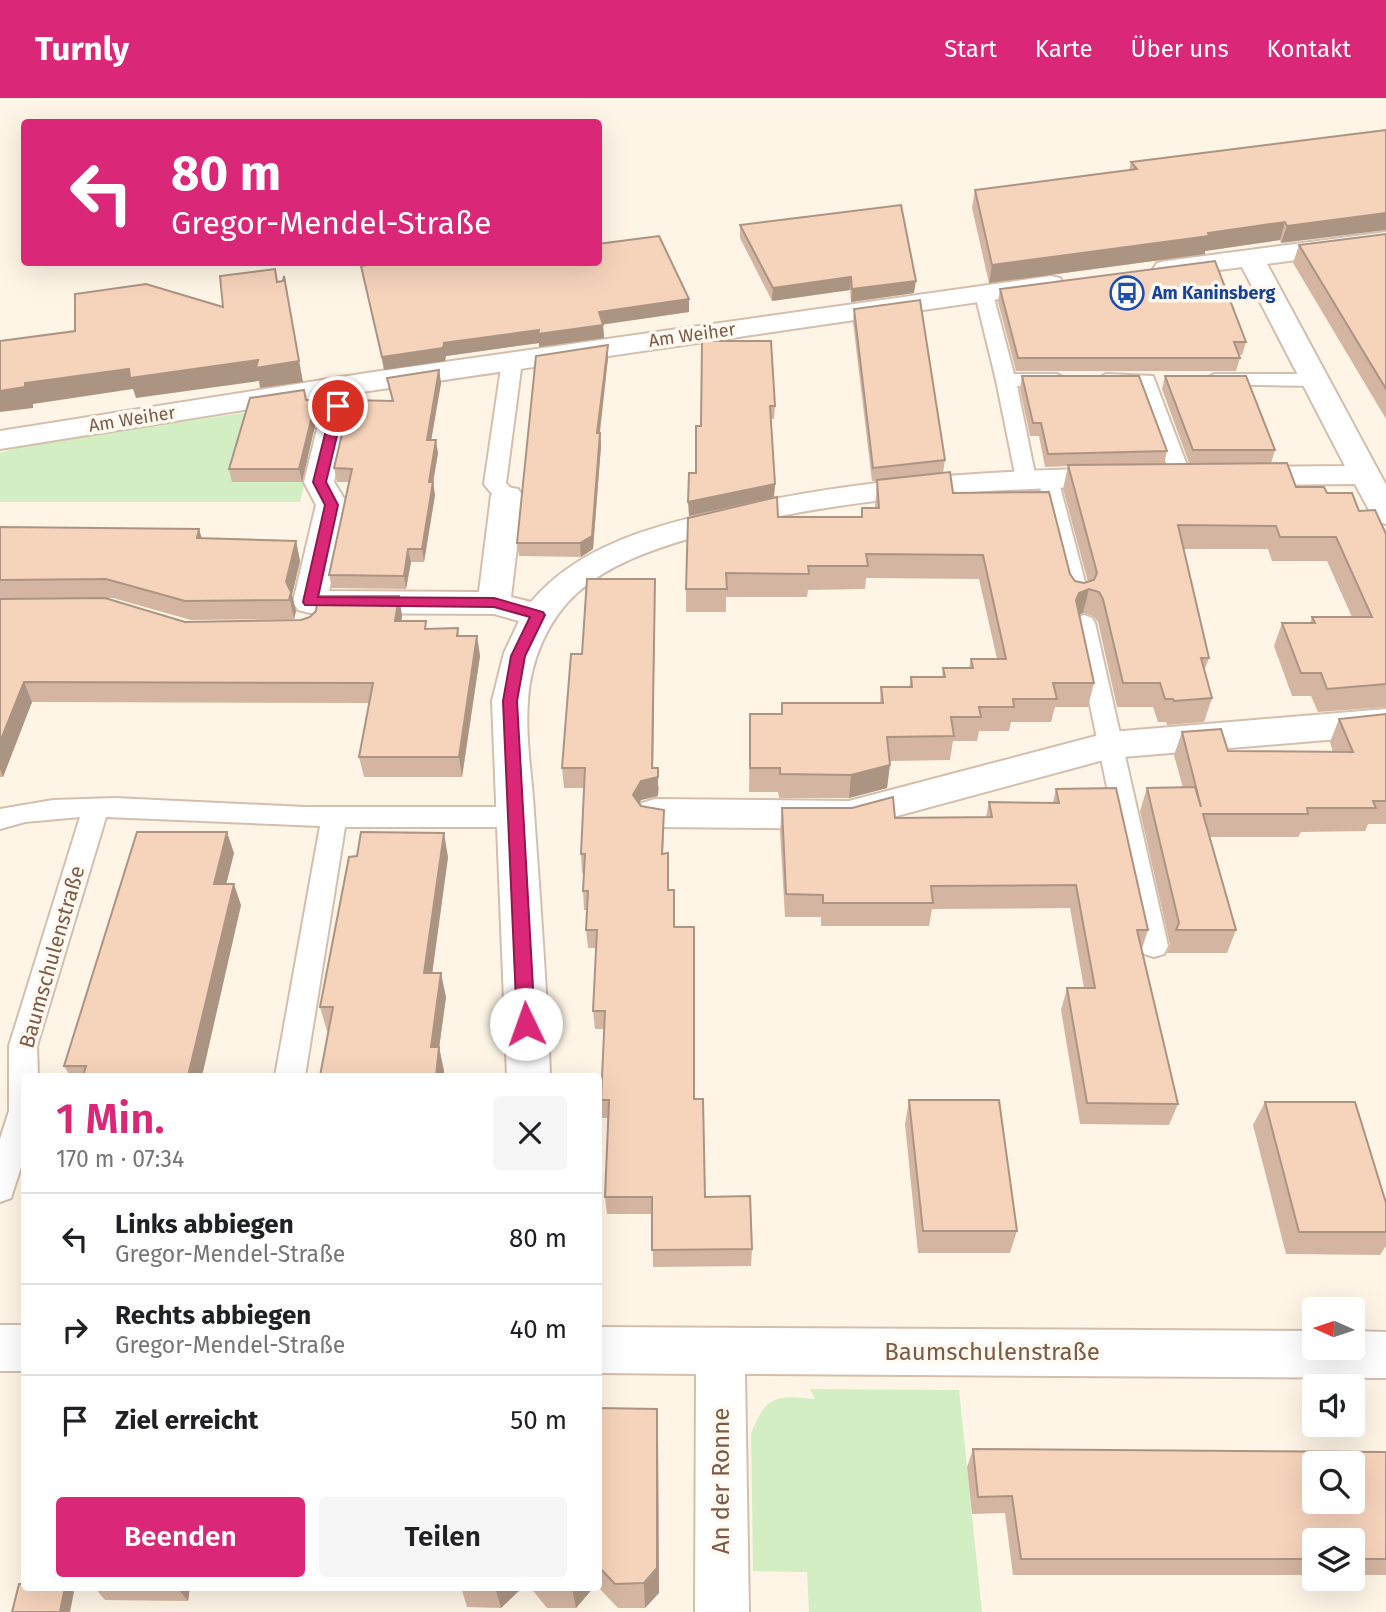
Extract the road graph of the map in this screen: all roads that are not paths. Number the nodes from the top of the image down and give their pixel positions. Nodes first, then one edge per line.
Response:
1 (1386, 240) edge
2 (1251, 259) junction
3 (1147, 271) edge
4 (1078, 280) edge
5 (984, 294) junction
6 (512, 361) junction
7 (1006, 380) junction
8 (1188, 380) edge
9 (1314, 380) junction
10 (342, 386) junction
11 (0, 440) edge
12 (1364, 475) junction
13 (1159, 476) junction
14 (1037, 479) junction
15 (507, 496) joint
16 (1386, 514) edge
17 (1078, 597) edge
18 (494, 603) junction
19 (538, 615) junction
20 (1084, 623) edge
21 (1386, 722) edge
22 (1111, 745) junction
23 (96, 808) junction
24 (655, 813) edge
25 (515, 817) junction
26 (334, 818) junction
27 (0, 819) edge
28 (1154, 946) dead end
29 (23, 1073) edge
30 (291, 1073) edge
31 (529, 1073) edge
32 (21, 1121) edge
33 (0, 1188) edge
34 (0, 1348) edge
35 (21, 1348) edge
36 (602, 1350) edge
37 (720, 1350) junction
38 (1386, 1355) edge
39 (722, 1612) edge

1 - 2 street
2 - 3 street
2 - 9 street
4 - 5 street, Am Weiher
5 - 6 street, Am Weiher
5 - 7 lane
6 - 10 street, Am Weiher
6 - 15 lane
7 - 13 lane
7 - 14 lane
8 - 9 lane
9 - 12 street
10 - 11 street, Am Weiher
10 - 18 street
12 - 13 street
12 - 16 street
13 - 14 street
14 - 17 lane
14 - 19 street
15 - 18 street
18 - 19 street
19 - 25 street
20 - 22 lane
21 - 22 street
22 - 24 street
22 - 28 lane
23 - 26 lane
23 - 27 lane
23 - 29 lane, Baumschulenstraße
25 - 26 lane
25 - 31 street
26 - 30 lane
32 - 33 lane, Baumschulenstraße
34 - 35 street
36 - 37 street, Baumschulenstraße
37 - 38 street, Baumschulenstraße
37 - 39 street, An der Ronne

